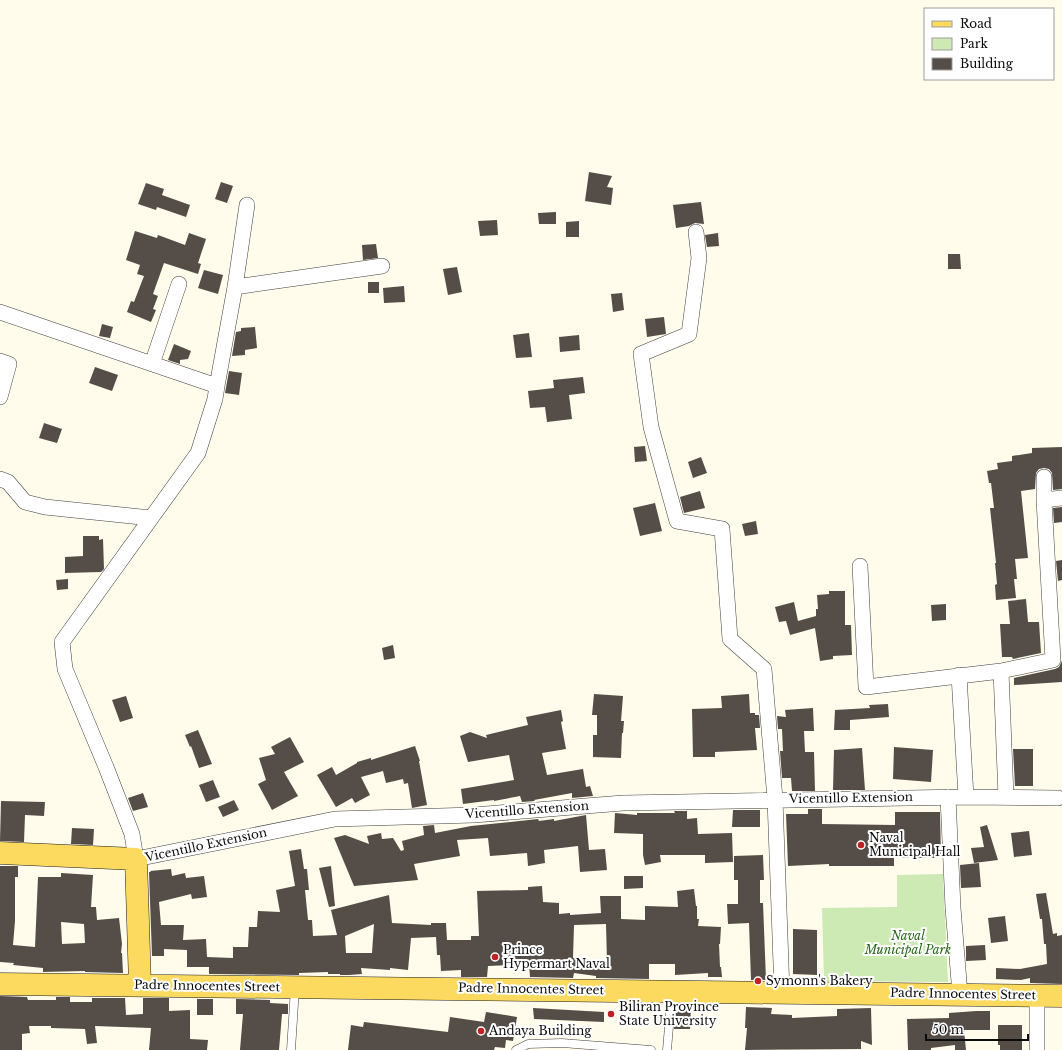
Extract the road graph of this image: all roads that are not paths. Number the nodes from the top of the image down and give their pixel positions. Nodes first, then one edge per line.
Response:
1 (247, 205) dead end
2 (696, 232) dead end
3 (382, 266) dead end
4 (179, 284) dead end
5 (236, 287) junction
6 (0, 312) edge
7 (0, 361) edge
8 (152, 364) junction
9 (217, 386) junction
10 (0, 397) edge
11 (1044, 477) dead end
12 (0, 479) edge
13 (1062, 498) edge
14 (1044, 500) junction
15 (151, 518) junction
16 (860, 566) dead end
17 (1001, 671) junction
18 (960, 675) junction
19 (948, 797) junction
20 (966, 797) junction
21 (1006, 797) junction
22 (1058, 798) dead end
23 (775, 799) junction
24 (0, 853) edge
25 (136, 859) junction
26 (0, 984) edge
27 (140, 985) junction
28 (295, 987) junction
29 (672, 991) junction
30 (782, 992) junction
31 (960, 994) junction
32 (1037, 995) junction
33 (1062, 996) edge
34 (291, 1050) edge
35 (516, 1050) edge
36 (651, 1050) edge
37 (667, 1050) edge
38 (1037, 1050) edge

1 - 5 street
2 - 23 street
3 - 5 street
4 - 8 street
5 - 9 street
6 - 8 street
7 - 10 street
8 - 9 street
9 - 15 street
11 - 14 street
12 - 15 street
13 - 14 street
14 - 17 street
15 - 25 street
16 - 18 street
17 - 18 street
17 - 21 street
18 - 20 street
19 - 20 street, Vicentillo Extension
19 - 23 street, Vicentillo Extension
19 - 31 street
20 - 21 street, Vicentillo Extension
21 - 22 street, Vicentillo Extension
23 - 25 street, Vicentillo Extension
23 - 30 street
24 - 25 main road, Vicentillo Extension
25 - 27 main road
26 - 27 main road, Padre Innocentes Street
27 - 28 main road, Padre Innocentes Street
28 - 29 main road, Padre Innocentes Street
28 - 34 lane
29 - 30 main road, Padre Innocentes Street
29 - 37 lane
30 - 31 main road, Padre Innocentes Street
31 - 32 main road, Padre Innocentes Street
32 - 33 main road, Padre Innocentes Street
32 - 38 street
35 - 36 lane

